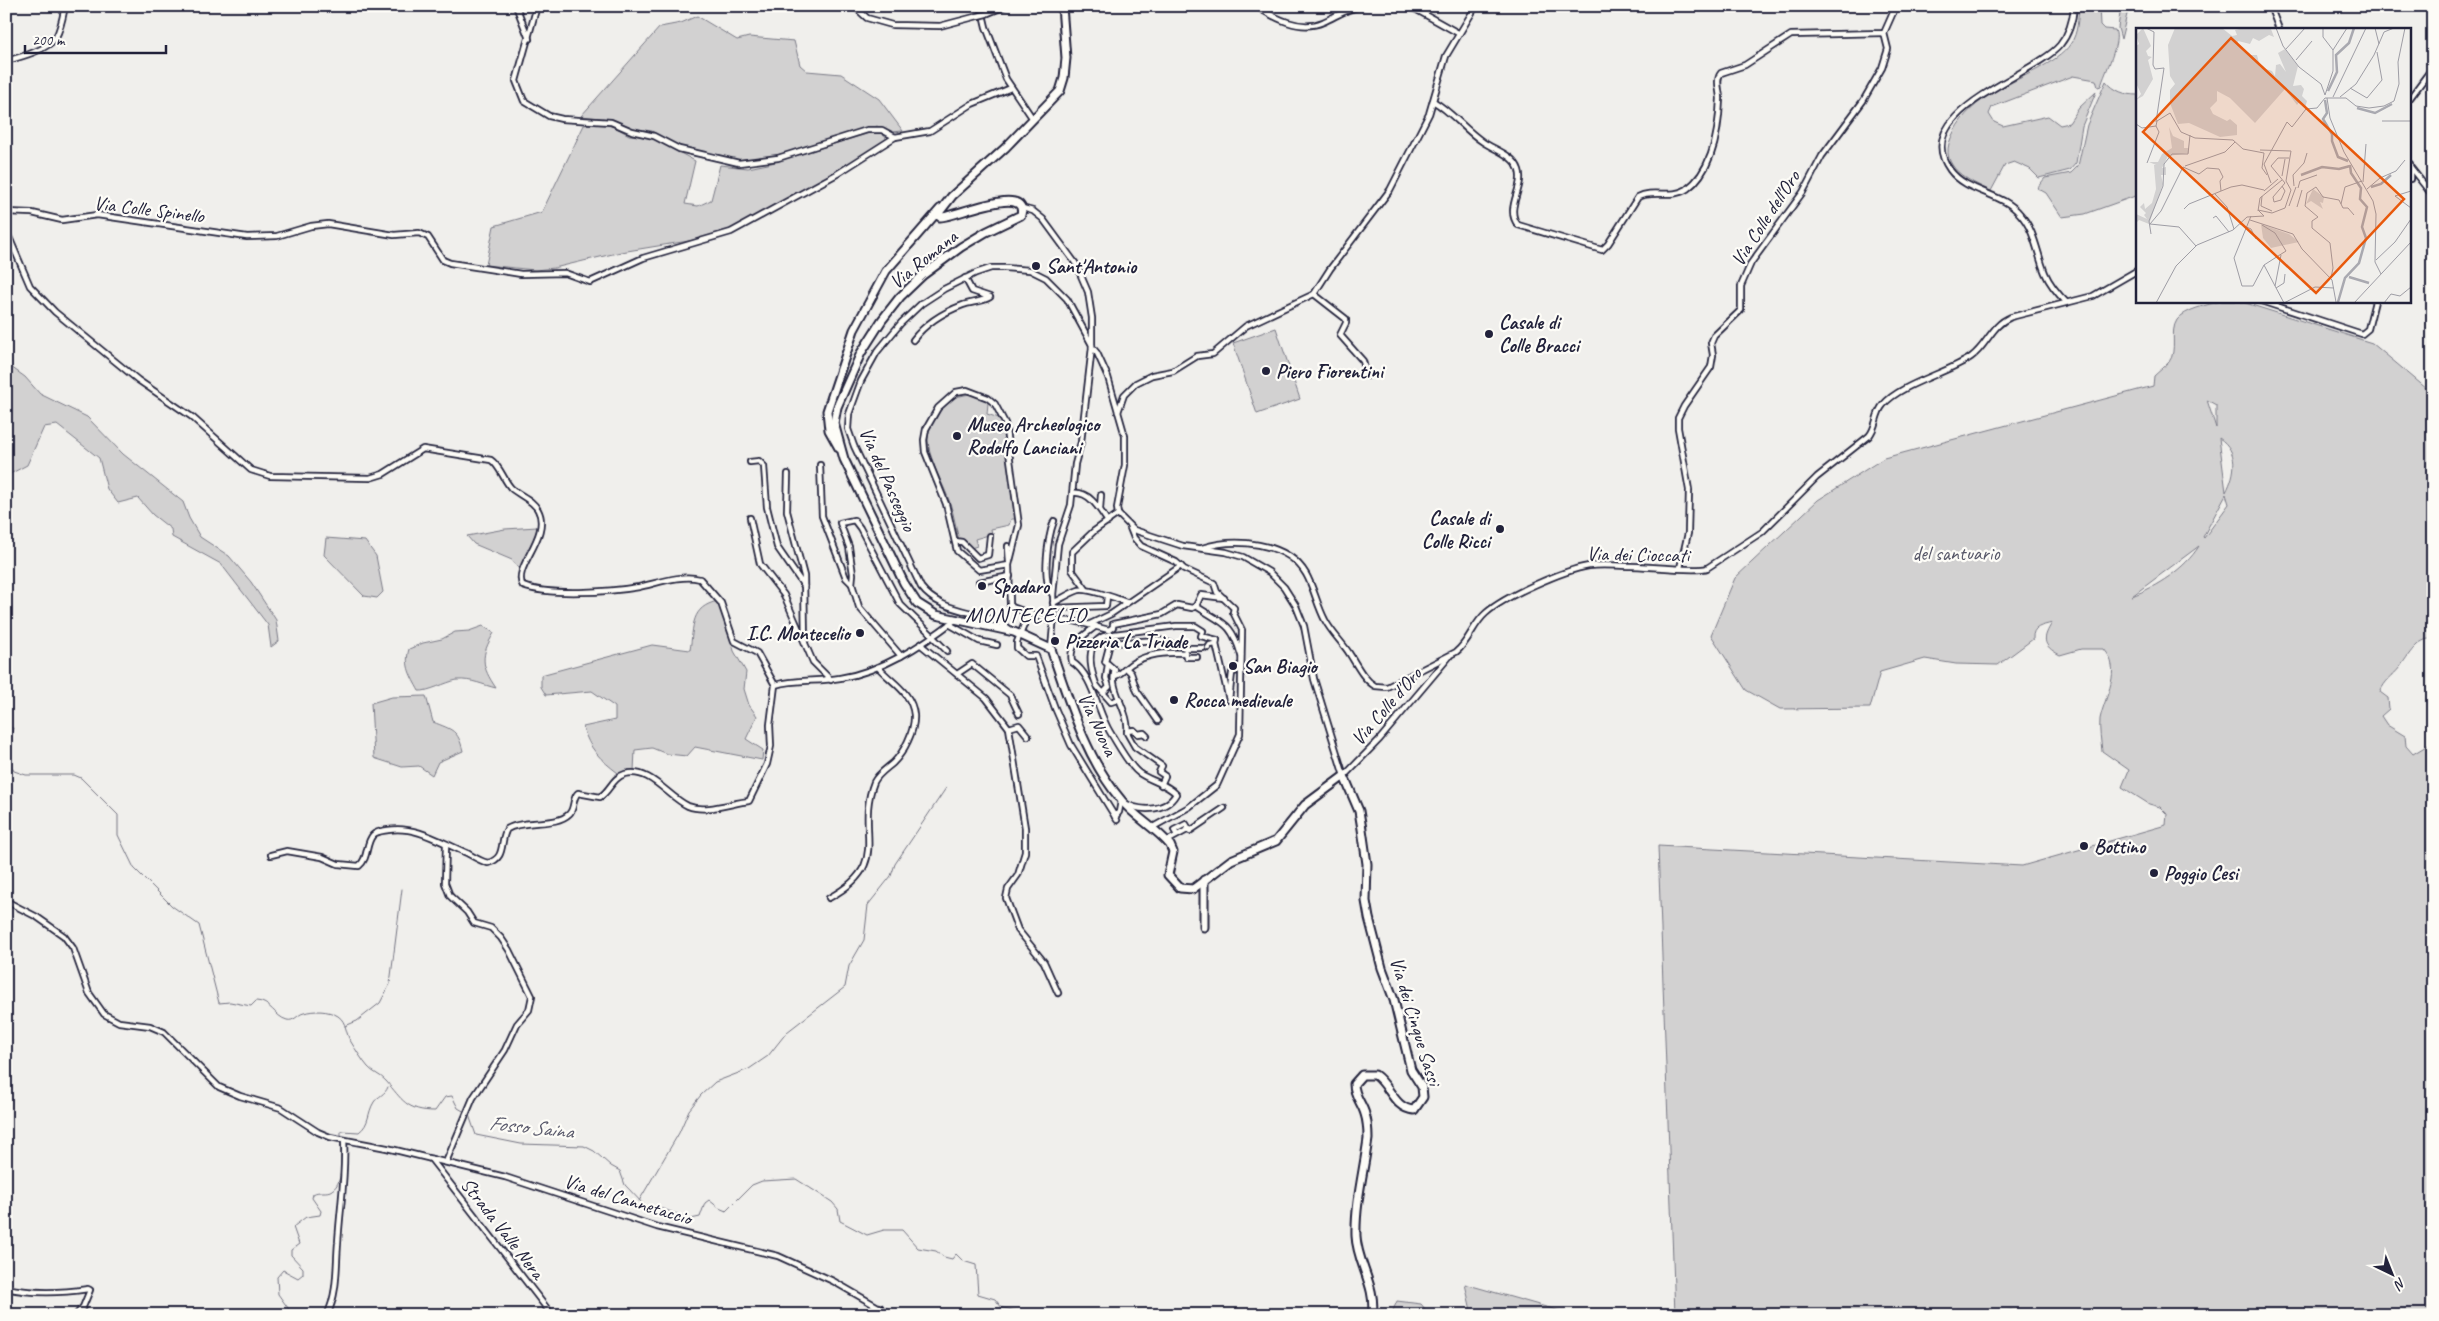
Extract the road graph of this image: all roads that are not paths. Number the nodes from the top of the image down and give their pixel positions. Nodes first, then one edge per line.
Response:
1 (65, 6) edge
2 (516, 6) edge
3 (537, 6) edge
4 (854, 6) edge
5 (981, 6) edge
6 (1005, 6) edge
7 (1062, 6) edge
8 (1256, 6) edge
9 (1363, 6) edge
10 (1404, 6) edge
11 (1476, 6) edge
12 (1896, 6) edge
13 (2074, 6) edge
14 (2270, 6) edge
15 (2279, 28) edge
16 (1458, 33) junction
17 (1884, 33) junction
18 (529, 39) junction
19 (6, 61) edge
20 (2433, 67) edge
21 (1011, 88) junction
22 (2412, 95) edge
23 (1433, 101) junction
24 (1033, 119) junction
25 (895, 136) junction
26 (2412, 167) edge
27 (2433, 196) edge
28 (1022, 208) junction
29 (941, 209) junction
30 (6, 212) edge
31 (6, 230) edge
32 (2136, 271) edge
33 (965, 278) junction
34 (1314, 294) junction
35 (2264, 302) edge
36 (2375, 302) edge
37 (2067, 304) junction
38 (913, 340) dead end
39 (1092, 346) junction
40 (1367, 376) dead end
41 (1118, 412) junction
42 (842, 451) junction
43 (750, 462) dead end
44 (820, 465) dead end
45 (788, 474) dead end
46 (1073, 493) junction
47 (1101, 495) dead end
48 (1100, 509) junction
49 (1118, 514) junction
50 (750, 518) dead end
51 (1054, 521) dead end
52 (1108, 522) junction
53 (1130, 528) junction
54 (990, 536) dead end
55 (955, 541) junction
56 (1008, 546) dead end
57 (1202, 548) junction
58 (980, 558) junction
59 (1009, 564) junction
60 (1181, 566) junction
61 (1680, 568) junction
62 (980, 570) junction
63 (1010, 576) junction
64 (979, 582) dead end
65 (852, 584) junction
66 (805, 587) junction
67 (1086, 589) junction
68 (1053, 595) junction
69 (1107, 596) junction
70 (1225, 598) junction
71 (1126, 602) junction
72 (1106, 606) junction
73 (1196, 606) junction
74 (1053, 609) junction
75 (1029, 613) junction
76 (1111, 614) junction
77 (957, 618) junction
78 (1054, 621) junction
79 (949, 624) junction
80 (1089, 625) junction
81 (1096, 626) junction
82 (1109, 630) junction
83 (1140, 630) junction
84 (1017, 634) junction
85 (933, 636) junction
86 (1104, 636) junction
87 (1141, 641) junction
88 (1216, 642) junction
89 (805, 643) junction
90 (1110, 643) junction
91 (921, 645) junction
92 (997, 645) dead end
93 (1051, 649) junction
94 (1186, 650) junction
95 (947, 651) dead end
96 (1451, 655) junction
97 (901, 656) junction
98 (1197, 657) dead end
99 (1241, 658) junction
100 (1108, 664) junction
101 (878, 667) junction
102 (1126, 668) junction
103 (957, 674) junction
104 (1115, 676) junction
105 (830, 680) junction
106 (775, 685) junction
107 (1104, 692) junction
108 (1120, 700) junction
109 (1020, 714) dead end
110 (1158, 721) dead end
111 (1008, 728) junction
112 (1127, 731) junction
113 (1028, 736) dead end
114 (1147, 736) dead end
115 (1344, 776) junction
116 (1161, 785) junction
117 (1121, 801) junction
118 (1224, 808) dead end
119 (1153, 827) junction
120 (1167, 841) junction
121 (446, 845) junction
122 (271, 855) dead end
123 (1204, 880) junction
124 (829, 898) dead end
125 (6, 900) edge
126 (1204, 927) dead end
127 (1058, 993) dead end
128 (344, 1140) junction
129 (431, 1159) junction
130 (446, 1162) junction
131 (6, 1288) edge
132 (880, 1308) junction
133 (76, 1315) edge
134 (327, 1315) edge
135 (552, 1315) edge
136 (877, 1315) edge
137 (892, 1315) edge
138 (1372, 1315) edge

1 - 19 street
2 - 18 street
3 - 18 street
4 - 6 street, bridge
5 - 21 street
7 - 24 street, Via Romana
8 - 9 street
10 - 16 street
11 - 16 street
12 - 17 street
13 - 37 street
14 - 15 street
16 - 23 street
17 - 23 street
17 - 61 street, Via Colle dell'Oro
18 - 25 street
20 - 22 street
21 - 24 street
21 - 25 street
23 - 34 street
24 - 29 street, Via Romana
25 - 30 street, Via Colle Spinello
26 - 27 street
28 - 29 street, Via Romana
28 - 39 street
28 - 42 street, Via Romana
29 - 42 street
31 - 106 street
32 - 37 street, Via dei Cioccati
33 - 38 street
33 - 39 street, Via del Passeggio
33 - 84 street, Via del Passeggio
34 - 40 street
34 - 41 street
35 - 36 street
37 - 61 street, Via dei Cioccati
39 - 41 street, Via del Passeggio
39 - 46 street
41 - 49 street, Via del Passeggio
42 - 77 street, Via Romana
43 - 66 street
44 - 65 street
45 - 66 street
46 - 48 street
46 - 68 street
47 - 48 street
48 - 52 street
49 - 52 street
49 - 53 street
50 - 89 street
51 - 68 street
52 - 67 street
53 - 57 street
53 - 60 street
54 - 58 street
55 - 58 street
55 - 59 street
55 - 62 street
56 - 59 street
57 - 96 street, Via dei Cioccati
57 - 115 street
58 - 62 street
59 - 62 street
59 - 63 street
60 - 70 street
60 - 71 street
61 - 96 street, Via dei Cioccati
63 - 64 street
63 - 75 street
65 - 85 street
65 - 97 street
66 - 89 street
67 - 69 street
67 - 74 street
68 - 74 street
69 - 71 street
69 - 72 street
70 - 73 street
70 - 99 street
71 - 76 street
72 - 74 street
72 - 76 street
73 - 82 street
73 - 99 street
74 - 78 street
75 - 78 street
75 - 84 street
76 - 80 street
77 - 79 street
77 - 84 street, Via Romana
78 - 80 street
78 - 93 street
79 - 85 street
79 - 92 street
80 - 81 street
81 - 82 street
81 - 116 street
82 - 86 street
83 - 86 street
83 - 87 street
83 - 88 street
84 - 93 street
84 - 117 street
85 - 91 street
85 - 95 street
86 - 90 street
86 - 107 street
87 - 90 street
87 - 94 street
88 - 94 street
88 - 99 street
89 - 105 street
90 - 100 street
91 - 97 street
91 - 103 street
93 - 117 street, Via Nuova
94 - 98 street
94 - 102 street
96 - 115 street, Via Colle d'Oro
97 - 101 street
99 - 119 street
100 - 104 street
100 - 107 street
101 - 105 street
101 - 124 street
102 - 104 street
102 - 110 street
103 - 109 street
103 - 111 street
104 - 108 street
105 - 106 street
106 - 121 street
107 - 108 street
108 - 112 street
111 - 113 street
111 - 127 street
112 - 114 street
112 - 116 street
115 - 123 street
115 - 138 street, Via dei Cinque Sassi
116 - 117 street
117 - 119 street, Via Nuova
118 - 120 street
119 - 120 street, Via Nuova
120 - 123 street
121 - 122 street
121 - 130 street
123 - 126 street
125 - 128 street, Via del Cannetaccio
128 - 129 street, Via del Cannetaccio
128 - 134 street
129 - 130 street, Via del Cannetaccio
129 - 135 street, Strada Valle Nera
130 - 132 street, Via del Cannetaccio
131 - 133 street
132 - 136 street
132 - 137 street, Via del Cannetaccio

